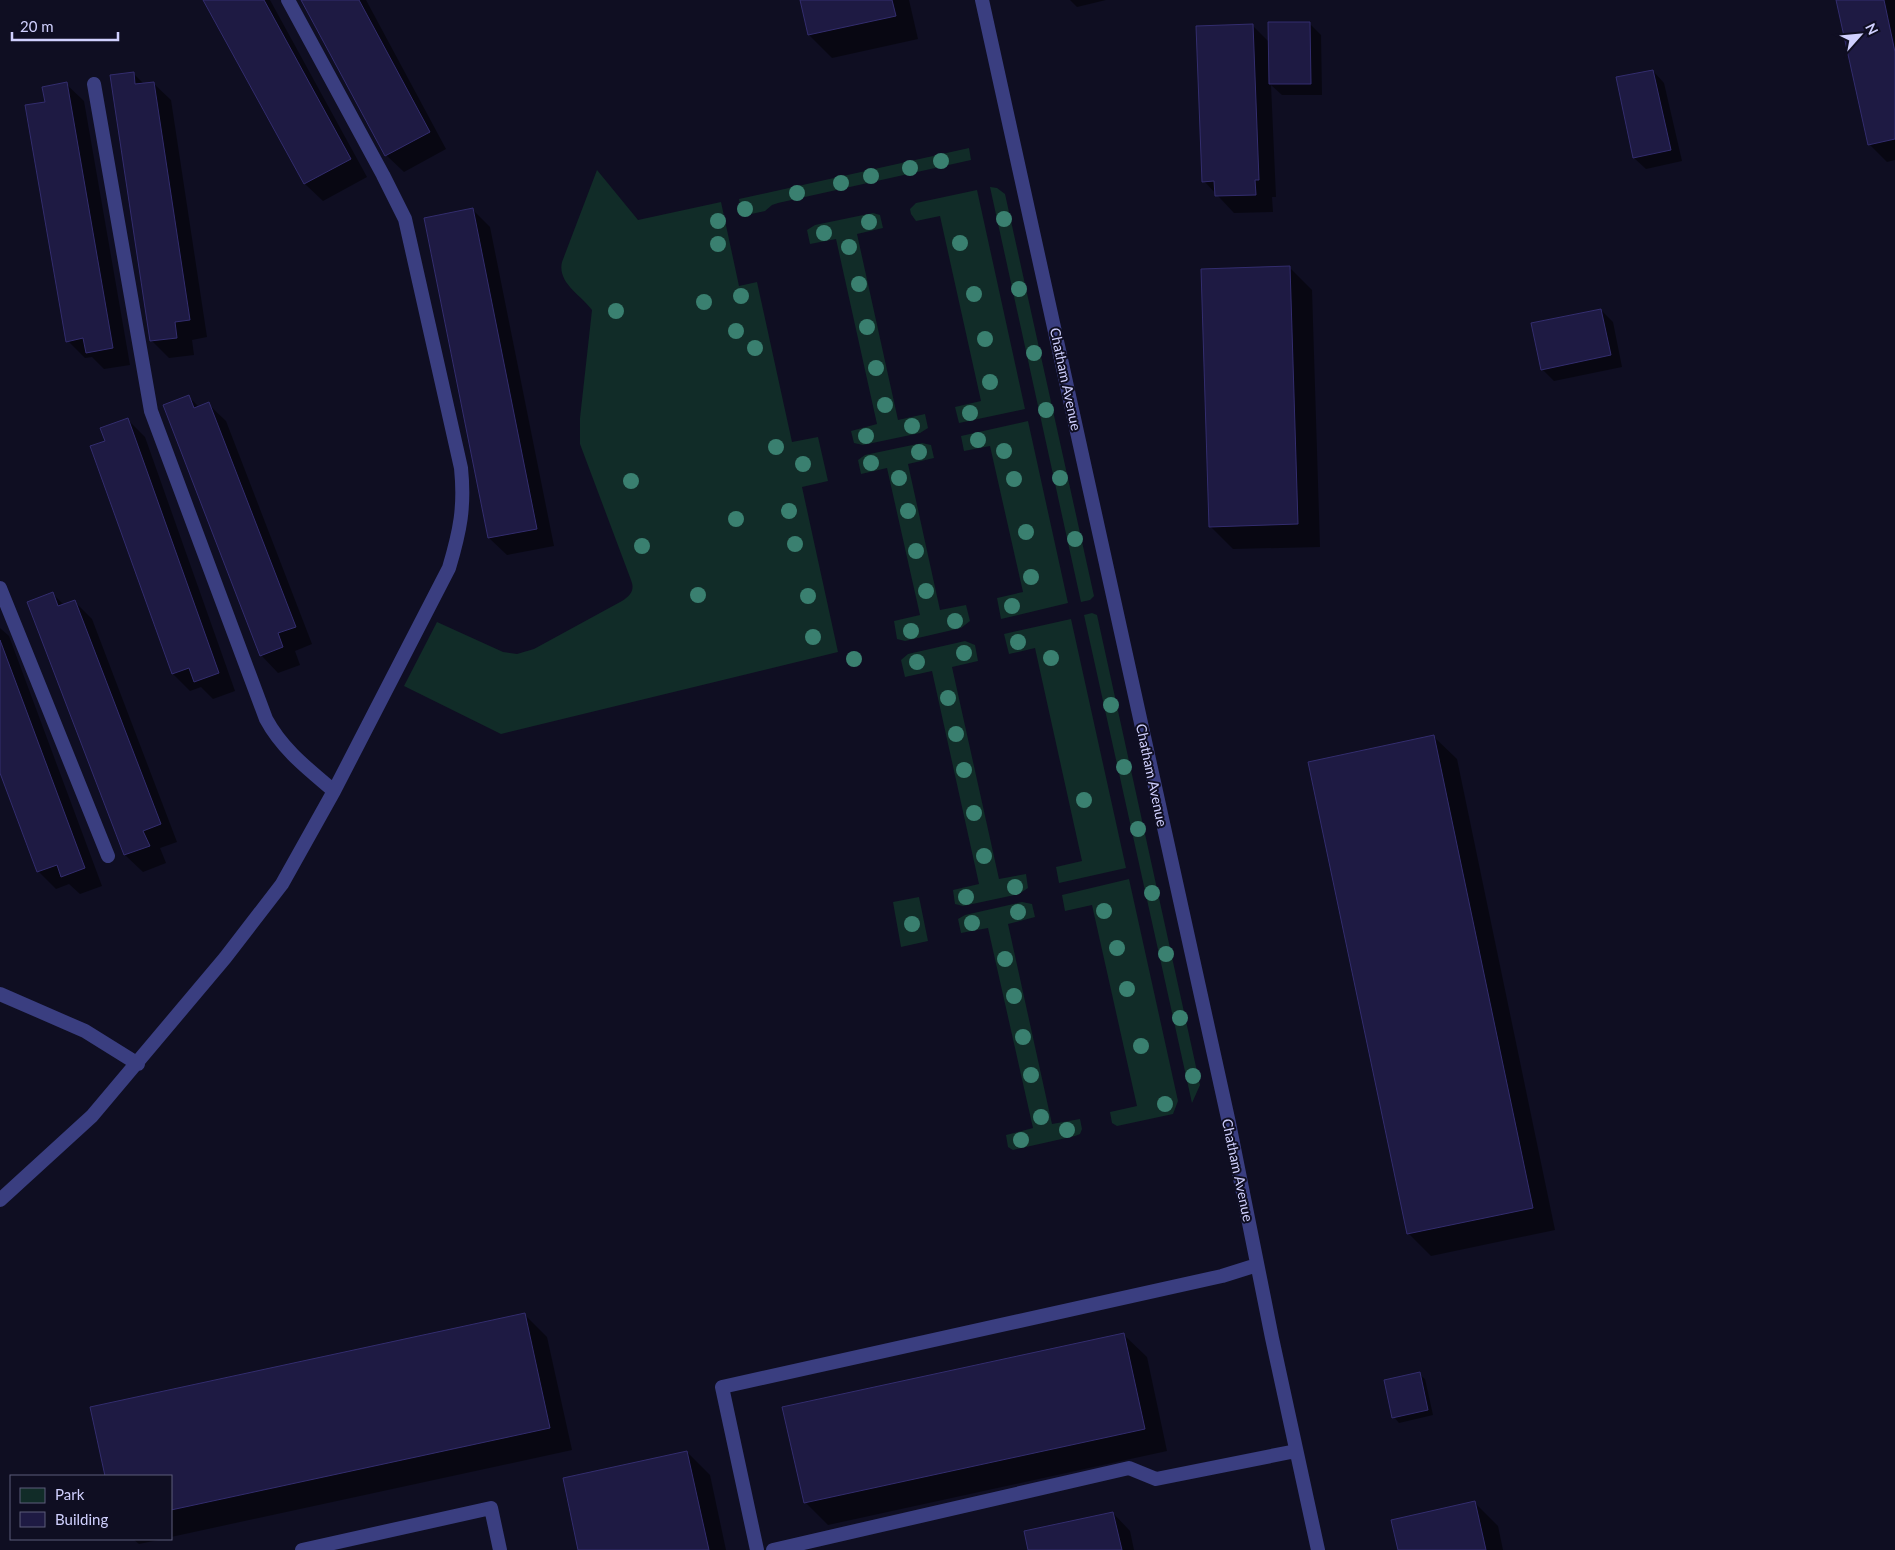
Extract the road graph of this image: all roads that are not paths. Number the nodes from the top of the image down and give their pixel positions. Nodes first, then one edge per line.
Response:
1 (288, 0) edge
2 (982, 0) edge
3 (94, 84) dead end
4 (0, 588) edge
5 (334, 791) junction
6 (108, 856) dead end
7 (0, 994) edge
8 (138, 1064) junction
9 (0, 1200) edge
10 (1258, 1265) junction
11 (1296, 1451) junction
12 (302, 1550) edge
13 (500, 1550) edge
14 (757, 1550) edge
15 (773, 1550) edge
16 (1318, 1550) edge

1 - 5 lane
2 - 10 lane, Chatham Avenue
3 - 5 lane
4 - 6 lane
5 - 8 lane
7 - 8 lane
8 - 9 lane
10 - 11 lane, Chatham Avenue
10 - 14 lane
11 - 15 lane
11 - 16 lane, Chatham Avenue
12 - 13 lane

